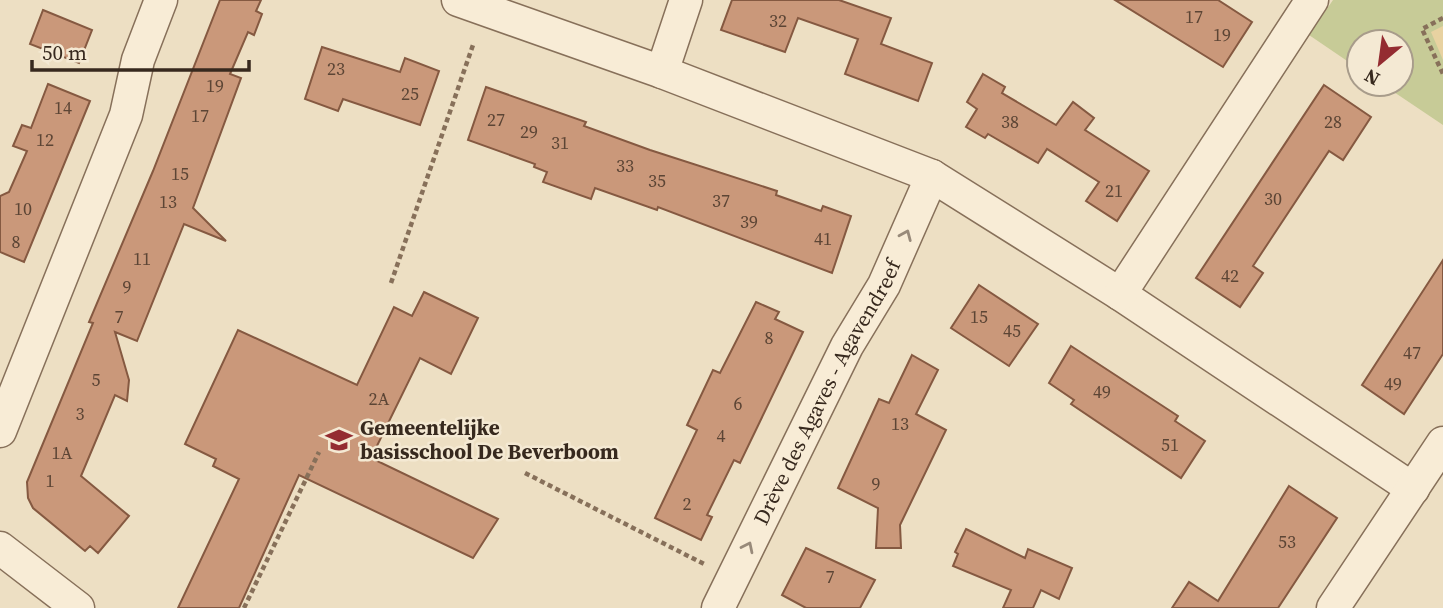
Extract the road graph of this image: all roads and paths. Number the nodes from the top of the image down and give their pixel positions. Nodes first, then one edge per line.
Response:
1 (161, 0) edge
2 (458, 0) edge
3 (686, 0) edge
4 (1312, 0) edge
5 (1443, 18) edge
6 (474, 43) dead end
7 (662, 72) junction
8 (1443, 74) edge
9 (932, 176) junction
10 (391, 283) dead end
11 (1120, 294) junction
12 (0, 431) edge
13 (1443, 443) edge
14 (319, 452) dead end
15 (525, 474) dead end
16 (1413, 489) junction
17 (0, 548) edge
18 (716, 570) dead end
19 (78, 608) edge
20 (244, 608) edge
21 (718, 608) edge
22 (1333, 608) edge

1 - 12 street
2 - 7 street
3 - 7 street
4 - 11 street
5 - 8 path
6 - 10 path
7 - 9 street
9 - 11 street
21 -> 9 street, Drève des Agaves - Agavendreef
11 - 16 street
13 - 16 street
14 - 20 path
15 - 18 path
16 - 22 street
17 - 19 street

